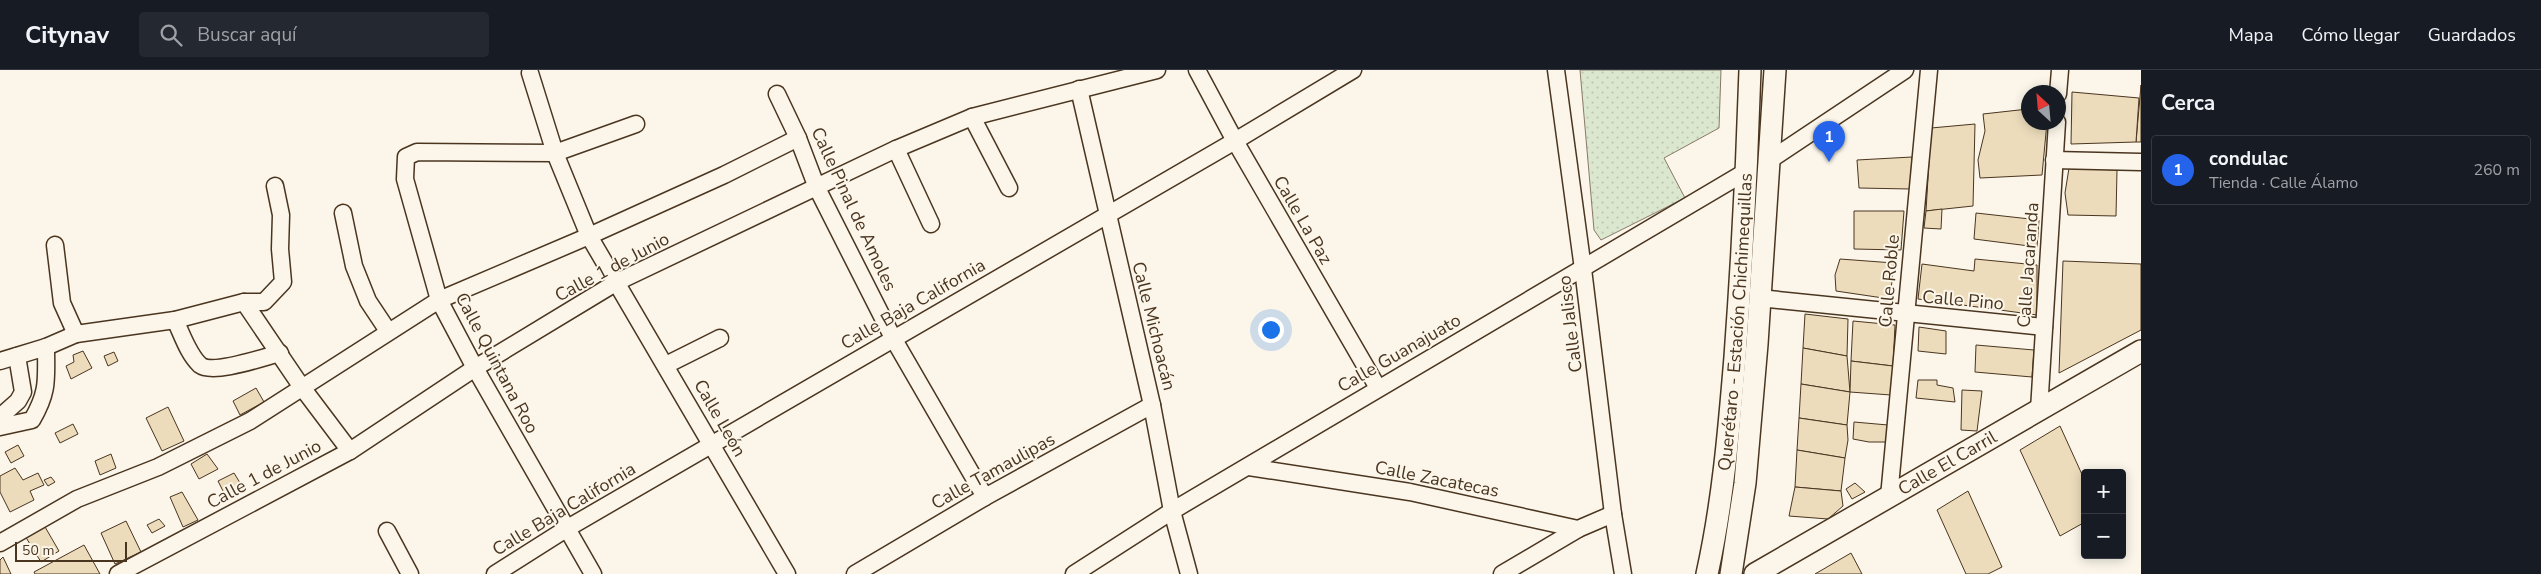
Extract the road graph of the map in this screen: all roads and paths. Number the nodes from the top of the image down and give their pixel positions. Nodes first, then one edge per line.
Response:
1 (1157, 70) edge
2 (1197, 70) edge
3 (1352, 70) edge
4 (1556, 70) edge
5 (1750, 70) edge
6 (1775, 70) edge
7 (1905, 70) edge
8 (1929, 70) edge
9 (2060, 70) edge
10 (530, 73) dead end
11 (2059, 85) edge
12 (1079, 88) junction
13 (777, 94) dead end
14 (972, 117) junction
15 (636, 124) dead end
16 (2056, 130) edge
17 (798, 138) junction
18 (1235, 142) junction
19 (896, 149) junction
20 (555, 153) junction
21 (1770, 160) junction
22 (2054, 160) junction
23 (2141, 162) edge
24 (1747, 171) junction
25 (275, 186) dead end
26 (817, 188) junction
27 (1009, 188) dead end
28 (343, 213) dead end
29 (1106, 214) junction
30 (931, 224) dead end
31 (589, 236) junction
32 (55, 245) dead end
33 (1583, 269) junction
34 (617, 282) junction
35 (1759, 298) junction
36 (439, 300) junction
37 (244, 302) junction
38 (1906, 314) junction
39 (175, 320) junction
40 (2044, 327) junction
41 (388, 331) junction
42 (76, 334) junction
43 (720, 338) dead end
44 (893, 338) junction
45 (46, 347) junction
46 (2141, 351) edge
47 (280, 353) junction
48 (17, 356) junction
49 (0, 361) edge
50 (666, 365) junction
51 (475, 368) junction
52 (301, 386) junction
53 (1378, 388) junction
54 (1152, 405) junction
55 (2039, 410) junction
56 (0, 417) edge
57 (0, 426) edge
58 (714, 445) junction
59 (350, 451) junction
60 (1248, 467) junction
61 (985, 497) junction
62 (1889, 497) junction
63 (1172, 511) junction
64 (1613, 514) junction
65 (566, 529) junction
66 (1578, 529) junction
67 (387, 531) dead end
68 (0, 543) edge
69 (121, 573) edge
70 (410, 574) edge
71 (495, 574) edge
72 (593, 574) edge
73 (787, 574) edge
74 (855, 574) edge
75 (1074, 574) edge
76 (1189, 574) edge
77 (1502, 574) edge
78 (1623, 574) edge
79 (1707, 574) edge
80 (1731, 574) edge
81 (1755, 574) edge

1 - 12 street, Calle 1 de Junio
2 - 18 street, Calle La Paz
3 - 18 street, Calle Baja California
4 - 33 street, Calle Jalisco
5 - 24 main road, Querétaro - Estación Chichimequillas
6 - 21 main road, Querétaro - Estación Chichimequillas
7 - 21 street
8 - 38 street, Calle Roble
9 - 11 street
10 - 20 street
12 - 14 street, Calle 1 de Junio
12 - 29 street, Calle Michoacán
13 - 17 street, Calle Pinal de Amoles
14 - 19 street, Calle 1 de Junio
14 - 27 street
15 - 20 street
16 - 22 street, Calle Jacaranda
17 - 26 street, Calle Pinal de Amoles
17 - 31 street
18 - 29 street, Calle Baja California
18 - 53 street, Calle La Paz
19 - 26 street, Calle 1 de Junio
19 - 30 street
20 - 31 street
20 - 36 street, Calle Quintana Roo
21 - 35 main road, Querétaro - Estación Chichimequillas
22 - 23 street
22 - 40 street, Calle Jacaranda
24 - 33 street, Calle Guanajuato
24 - 79 main road, Querétaro - Estación Chichimequillas
25 - 37 street
26 - 34 street, Calle 1 de Junio
26 - 44 street, Calle Pinal de Amoles
28 - 41 street
29 - 44 street, Calle Baja California
29 - 54 street, Calle Michoacán
31 - 34 street
31 - 36 street
32 - 42 street
33 - 53 street, Calle Guanajuato
33 - 64 street, Calle Jalisco
34 - 50 street, Calle León
34 - 51 street, Calle 1 de Junio
35 - 38 street, Calle Pino
35 - 80 main road, Querétaro - Estación Chichimequillas
36 - 41 street
36 - 51 street, Calle Quintana Roo
37 - 39 street
37 - 47 street
38 - 40 street, Calle Pino
38 - 62 street, Calle Roble
39 - 42 street
39 - 47 street
40 - 55 street, Calle Jacaranda
41 - 52 street
42 - 45 street
43 - 50 street
44 - 58 street, Calle Baja California
44 - 61 street, Calle Pinal de Amoles
45 - 48 street
45 - 57 street
46 - 55 main road, Calle El Carril
47 - 52 street
48 - 49 street
48 - 56 street
50 - 58 street, Calle León
51 - 59 street, Calle 1 de Junio
51 - 65 street, Calle Quintana Roo
52 - 59 street
52 - 68 street
53 - 60 street, Calle Guanajuato
54 - 61 street, Calle Tamaulipas
54 - 63 street, Calle Michoacán
55 - 62 main road, Calle El Carril
58 - 65 street, Calle Baja California
58 - 73 street, Calle León
59 - 69 street, Calle 1 de Junio
60 - 63 street, Calle Guanajuato
60 - 66 street, Calle Zacatecas
61 - 74 street, Calle Tamaulipas
62 - 81 main road, Calle El Carril
63 - 75 street, Calle Guanajuato
63 - 76 street, Calle Michoacán
64 - 66 street
64 - 78 street, Calle Jalisco
65 - 71 street, Calle Baja California
65 - 72 street, Calle Quintana Roo
66 - 77 street
67 - 70 street

